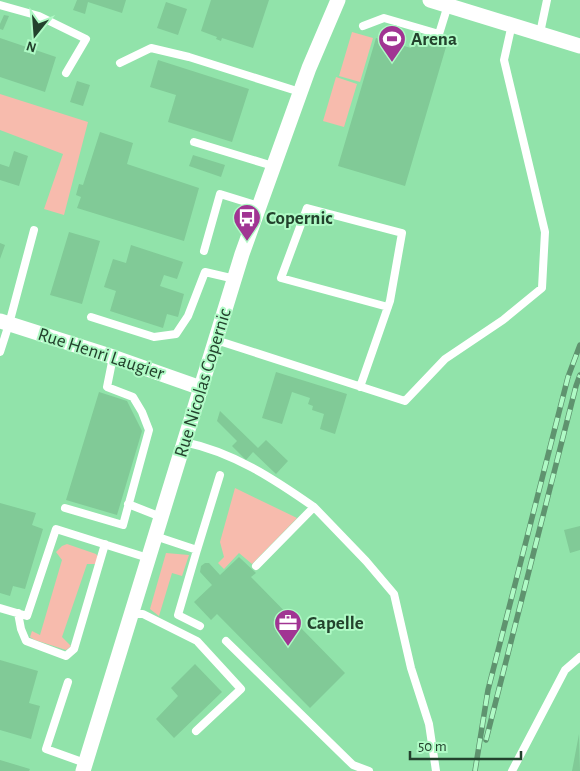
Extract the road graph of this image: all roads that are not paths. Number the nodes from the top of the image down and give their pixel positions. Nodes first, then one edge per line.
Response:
1 (338, 0) edge
2 (430, 0) edge
3 (547, 0) edge
4 (0, 5) edge
5 (448, 5) junction
6 (512, 24) junction
7 (364, 26) dead end
8 (540, 33) junction
9 (580, 46) edge
10 (120, 63) dead end
11 (66, 73) dead end
12 (300, 92) junction
13 (194, 142) dead end
14 (273, 166) junction
15 (259, 206) junction
16 (34, 230) dead end
17 (204, 251) dead end
18 (235, 279) junction
19 (388, 307) junction
20 (91, 317) dead end
21 (5, 323) edge
22 (216, 340) junction
23 (0, 352) edge
24 (113, 357) junction
25 (201, 388) junction
26 (360, 388) junction
27 (184, 442) junction
28 (220, 475) dead end
29 (128, 504) junction
30 (314, 507) junction
31 (66, 508) dead end
32 (161, 516) junction
33 (155, 536) junction
34 (105, 544) junction
35 (197, 550) junction
36 (148, 558) junction
37 (256, 566) dead end
38 (0, 608) edge
39 (18, 613) junction
40 (131, 614) junction
41 (200, 626) dead end
42 (226, 641) dead end
43 (580, 657) edge
44 (68, 682) dead end
45 (196, 731) dead end
46 (84, 767) edge
47 (369, 771) edge
48 (436, 771) edge
49 (512, 771) edge

1 - 12 street, Rue Nicolas Copernic
2 - 5 street
3 - 8 lane
4 - 11 lane
5 - 6 street
5 - 7 lane
6 - 8 street
6 - 26 lane
8 - 9 street
10 - 12 lane
12 - 14 street, Rue Nicolas Copernic
13 - 14 lane
14 - 15 street, Rue Nicolas Copernic
15 - 17 lane
15 - 18 street, Rue Nicolas Copernic
16 - 21 lane
18 - 20 lane
18 - 22 street, Rue Nicolas Copernic
19 - 19 lane
19 - 26 lane
21 - 23 lane
21 - 24 street, Rue Henri Laugier
22 - 25 street, Rue Nicolas Copernic
22 - 26 lane
24 - 25 street, Rue Henri Laugier
24 - 29 lane
25 - 27 street, Rue Nicolas Copernic
27 - 30 lane
27 - 32 street, Rue Nicolas Copernic
28 - 35 lane
29 - 31 lane
29 - 32 lane
30 - 37 lane
30 - 48 lane
32 - 33 street, Rue Nicolas Copernic
33 - 35 lane
33 - 36 street, Rue Nicolas Copernic
34 - 36 lane
34 - 39 lane
34 - 39 lane
35 - 41 lane
36 - 40 street, Rue Nicolas Copernic
38 - 39 lane
40 - 45 lane
40 - 46 street, Rue Nicolas Copernic
42 - 47 lane
43 - 49 lane
44 - 46 lane

